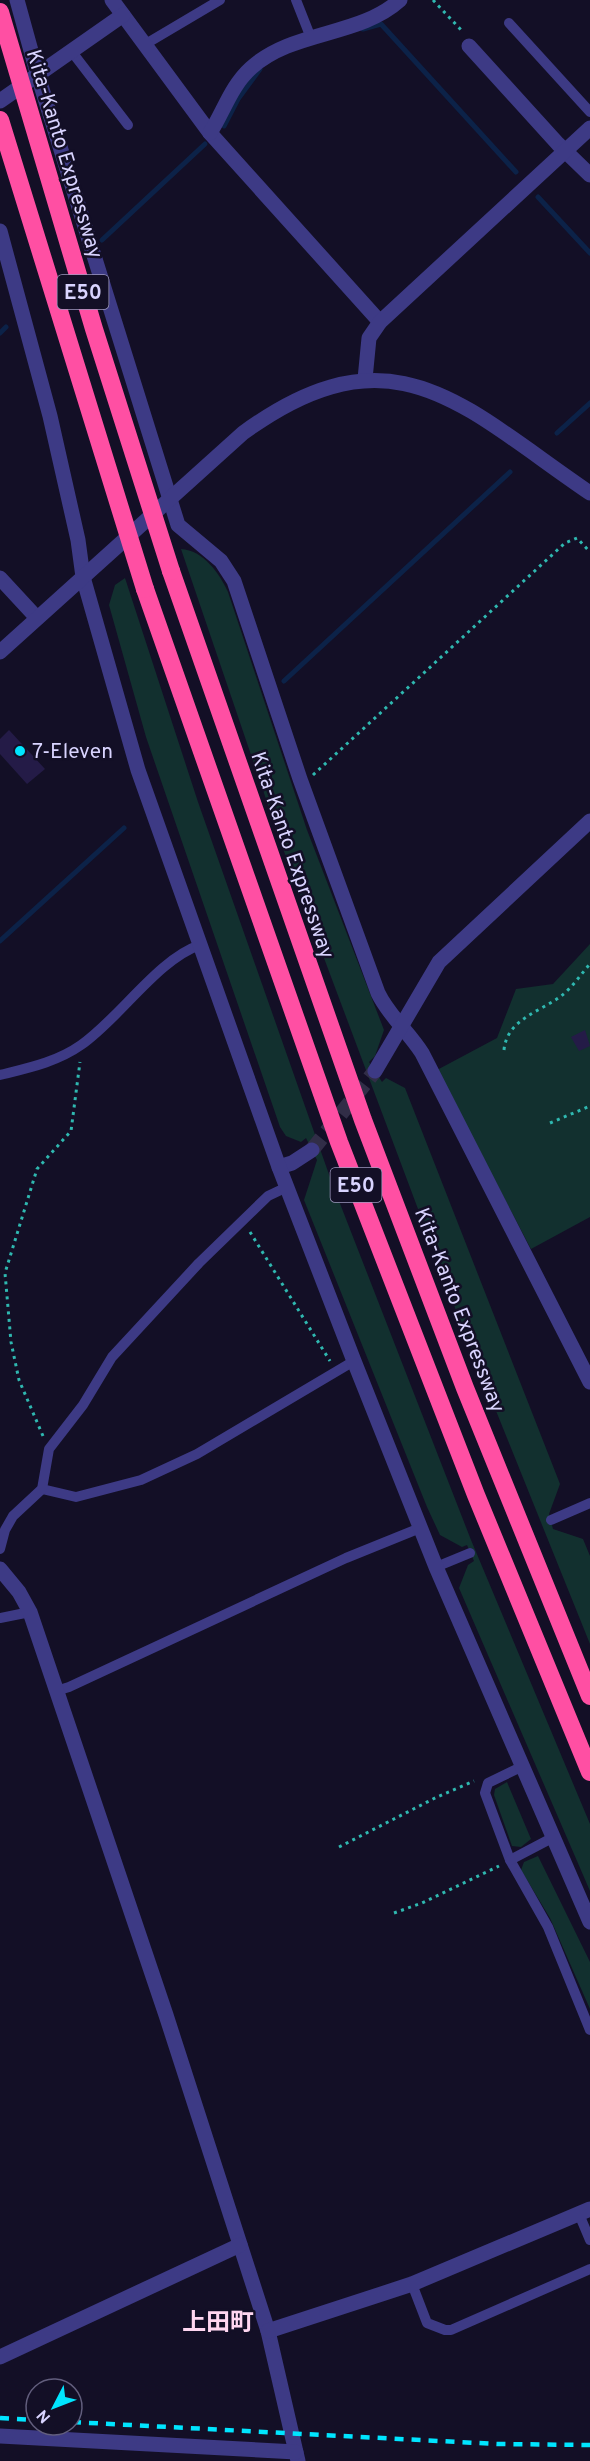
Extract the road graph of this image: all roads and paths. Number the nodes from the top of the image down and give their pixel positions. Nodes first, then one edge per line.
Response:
1 (17, 0) edge
2 (112, 0) edge
3 (220, 0) edge
4 (296, 0) edge
5 (400, 0) edge
6 (434, 0) edge
7 (0, 12) edge
8 (123, 15) junction
9 (509, 23) dead end
10 (311, 38) junction
11 (144, 45) junction
12 (469, 46) joint
13 (72, 51) junction
14 (38, 76) junction
15 (0, 101) edge
16 (590, 112) edge
17 (0, 120) edge
18 (128, 125) dead end
19 (590, 128) edge
20 (210, 133) junction
21 (566, 151) junction
22 (590, 175) edge
23 (0, 231) edge
24 (380, 322) junction
25 (365, 380) junction
26 (590, 493) edge
27 (169, 500) junction
28 (590, 552) edge
29 (83, 577) junction
30 (0, 578) edge
31 (37, 618) junction
32 (0, 652) edge
33 (300, 779) junction
34 (590, 821) edge
35 (200, 945) junction
36 (590, 964) edge
37 (400, 1026) junction
38 (82, 1044) junction
39 (504, 1050) dead end
40 (375, 1071) tunnel mouth
41 (0, 1075) edge
42 (590, 1106) edge
43 (550, 1123) dead end
44 (312, 1150) tunnel mouth
45 (279, 1167) junction
46 (287, 1187) junction
47 (243, 1220) junction
48 (354, 1361) junction
49 (337, 1369) junction
50 (590, 1382) edge
51 (49, 1449) junction
52 (42, 1489) junction
53 (590, 1503) edge
54 (551, 1520) dead end
55 (420, 1528) junction
56 (0, 1549) edge
57 (470, 1553) dead end
58 (436, 1567) junction
59 (0, 1569) edge
60 (30, 1612) junction
61 (0, 1618) edge
62 (56, 1691) junction
63 (590, 1696) edge
64 (521, 1767) junction
65 (590, 1772) edge
66 (488, 1783) junction
67 (552, 1838) junction
68 (339, 1847) dead end
69 (510, 1860) junction
70 (394, 1913) dead end
71 (590, 1922) edge
72 (590, 2030) edge
73 (585, 2211) edge
74 (590, 2240) edge
75 (240, 2245) junction
76 (590, 2269) edge
77 (412, 2284) junction
78 (268, 2331) junction
79 (0, 2356) edge
80 (0, 2436) edge
81 (297, 2457) edge

1 - 14 street
2 - 8 street
3 - 11 lane
4 - 10 lane
5 - 10 street
6 - 12 path
7 - 63 highway, Kita-Kanto Expressway / E50, bridge
8 - 11 street
8 - 13 street
9 - 16 lane
10 - 20 street
11 - 20 street
12 - 21 street
13 - 14 street
13 - 18 lane
14 - 15 street
14 - 27 street
17 - 65 highway, E50, bridge
19 - 21 street
20 - 24 street
21 - 22 street
21 - 24 street
23 - 29 street
24 - 25 street
25 - 26 street
25 - 27 street
27 - 29 street
27 - 33 street
28 - 33 path
29 - 31 street
29 - 35 street
30 - 31 street
31 - 32 street
33 - 37 street
34 - 37 street
35 - 38 lane
35 - 45 street
36 - 39 path
37 - 40 street
37 - 50 street
38 - 41 lane
38 - 51 path
42 - 43 path
44 - 45 street
45 - 46 street
46 - 47 lane
46 - 48 street
47 - 49 path
47 - 51 lane
48 - 49 lane
48 - 55 street
49 - 52 lane
51 - 52 lane
52 - 56 lane
53 - 54 lane
55 - 58 street
55 - 62 lane
57 - 58 lane
58 - 64 street
59 - 60 street
60 - 61 lane
60 - 62 street
62 - 75 street
64 - 66 lane
64 - 67 street
66 - 68 path
66 - 69 lane
67 - 69 lane
67 - 71 street
69 - 70 path
69 - 72 lane
73 - 74 lane
73 - 77 street
75 - 78 street
75 - 79 street
76 - 77 lane
77 - 78 street
78 - 81 street
80 - 81 street

